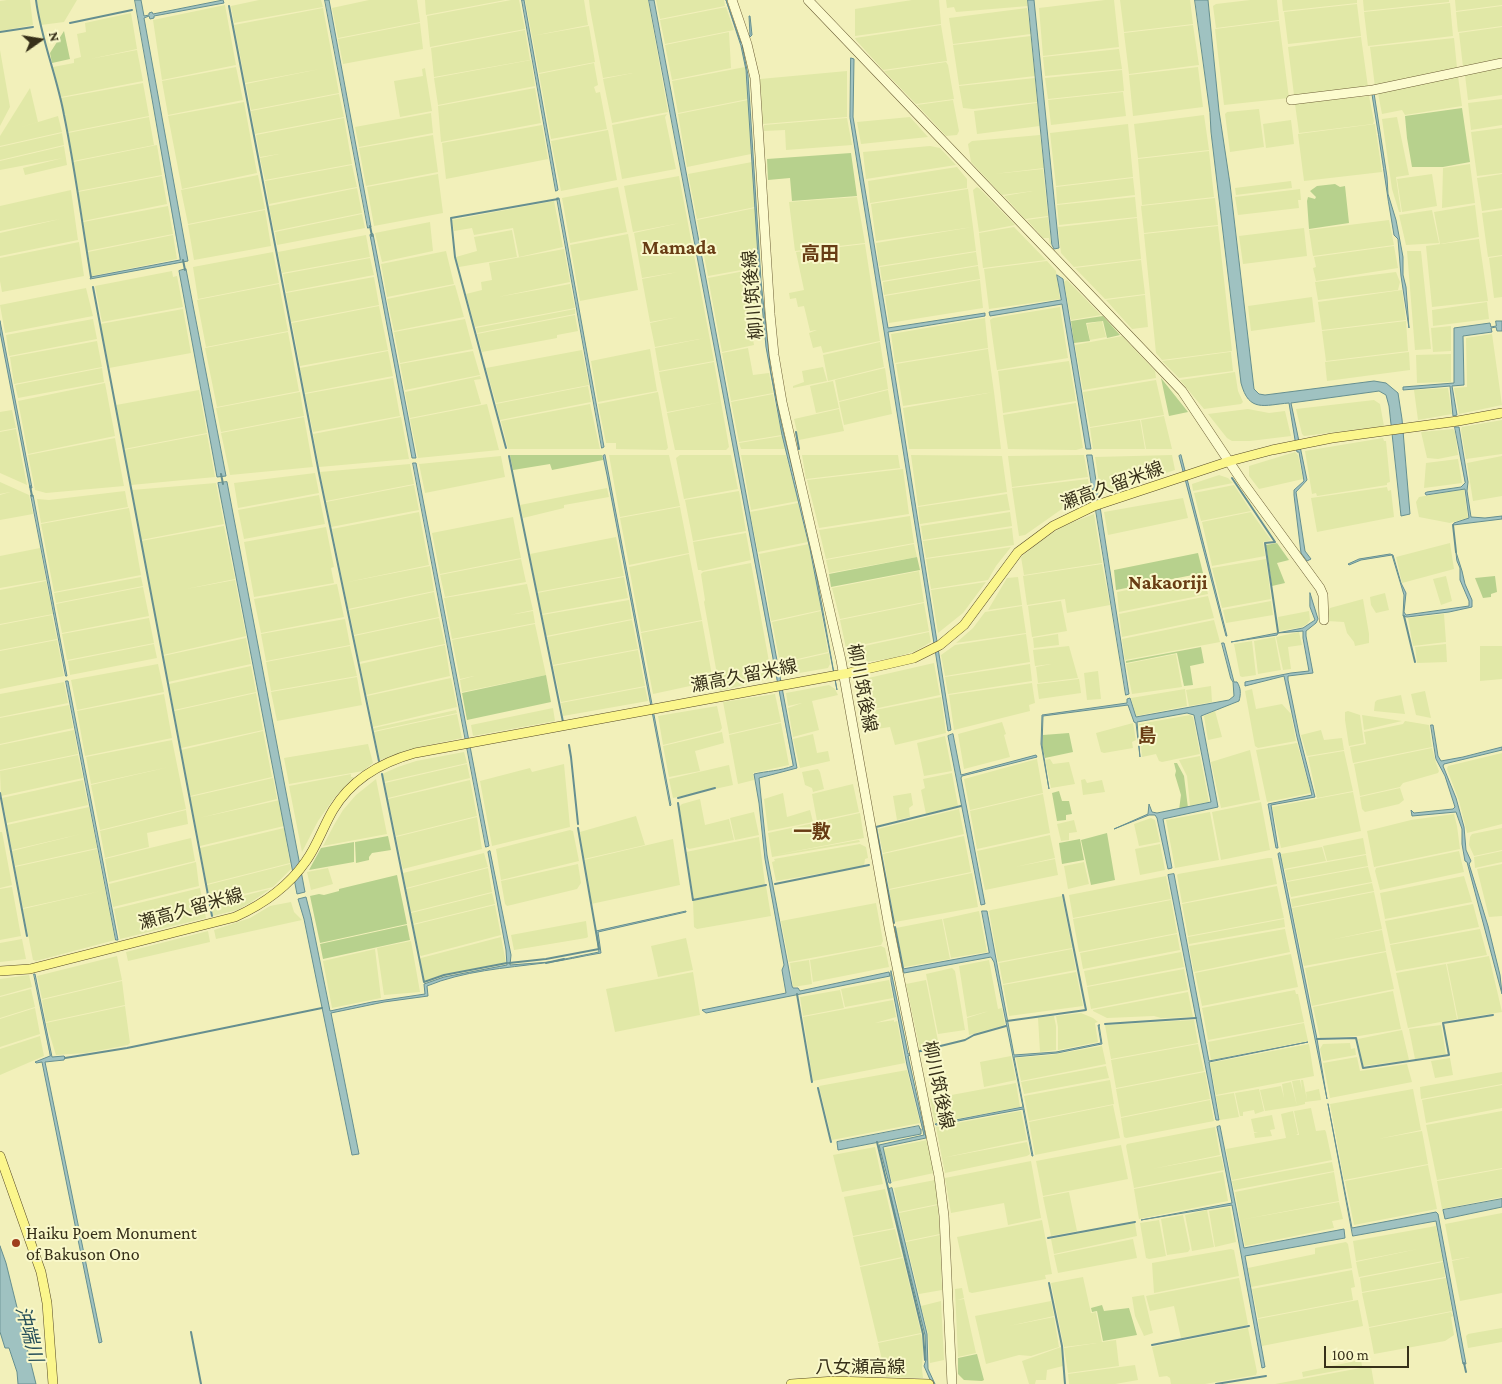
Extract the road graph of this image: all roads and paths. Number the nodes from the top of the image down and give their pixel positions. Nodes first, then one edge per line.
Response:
1 (732, 0) edge
2 (808, 0) edge
3 (1502, 62) edge
4 (1292, 100) dead end
5 (1502, 413) edge
6 (1230, 461) junction
7 (1324, 620) dead end
8 (837, 675) junction
9 (0, 971) edge
10 (0, 1156) edge
11 (54, 1384) edge
12 (791, 1384) edge
13 (929, 1384) edge
14 (952, 1384) edge

1 - 8 main road, 柳川筑後線
2 - 6 main road
3 - 4 main road
5 - 6 main road, 瀬高久留米線
6 - 7 main road
6 - 8 main road, 瀬高久留米線
8 - 9 main road, 瀬高久留米線
8 - 14 main road, 柳川筑後線
10 - 11 main road
12 - 13 main road, 八女瀬高線

